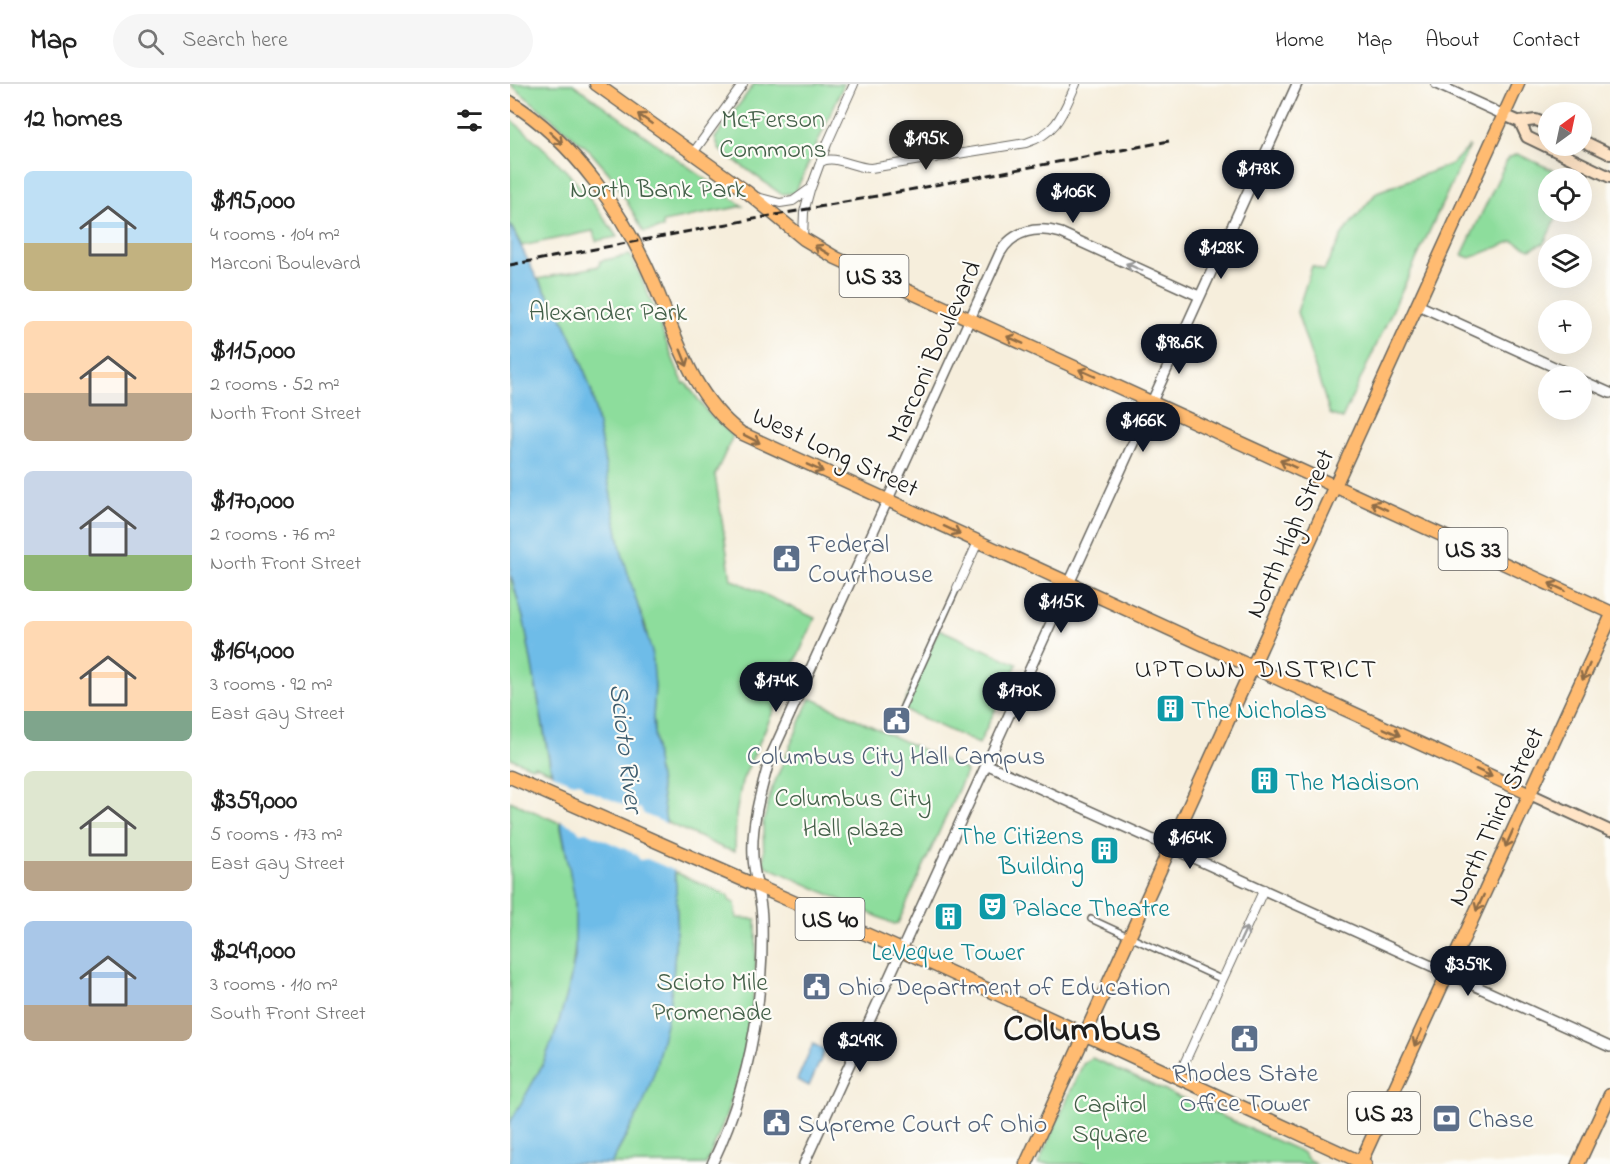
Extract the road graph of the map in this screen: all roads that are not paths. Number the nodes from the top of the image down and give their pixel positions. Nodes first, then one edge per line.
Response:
1 (596, 84) edge
2 (743, 84) edge
3 (855, 84) edge
4 (1076, 84) edge
5 (1297, 84) edge
6 (1436, 84) edge
7 (1518, 84) edge
8 (510, 102) edge
9 (1504, 115) junction
10 (1538, 121) edge
11 (1520, 122) junction
12 (1592, 145) edge
13 (693, 153) junction
14 (1610, 154) edge
15 (821, 162) junction
16 (1610, 177) edge
17 (811, 188) junction
18 (752, 196) junction
19 (803, 238) junction
20 (1199, 296) junction
21 (1418, 305) junction
22 (970, 320) junction
23 (1552, 366) edge
24 (1592, 385) edge
25 (1610, 393) edge
26 (1152, 402) junction
27 (1335, 486) junction
28 (888, 501) junction
29 (978, 542) junction
30 (1069, 584) junction
31 (957, 588) joint
32 (1610, 612) edge
33 (1610, 619) edge
34 (1252, 668) junction
35 (896, 722) dead end
36 (986, 764) junction
37 (510, 777) edge
38 (1530, 794) junction
39 (1610, 831) edge
40 (1171, 847) junction
41 (758, 887) junction
42 (1264, 890) junction
43 (1091, 919) dead end
44 (1129, 938) junction
45 (902, 950) junction
46 (1448, 973) junction
47 (1223, 980) junction
48 (1085, 1034) junction
49 (1610, 1047) edge
50 (1178, 1077) junction
51 (1610, 1095) edge
52 (1362, 1163) edge
53 (712, 1164) edge
54 (804, 1164) edge
55 (1026, 1164) edge
56 (1578, 1164) edge

13 -> 1 main road, US 33
2 - 13 street
3 - 15 street
4 - 15 street
5 - 20 street
6 - 9 street
7 - 9 main road, North High Street
8 -> 28 main road, West Long Street
9 - 11 main road
9 - 21 main road, North High Street
10 - 11 main road
11 - 16 main road
12 - 14 main road
13 - 18 main road, US 33
15 - 17 street
17 - 18 street
17 - 19 street
18 - 19 main road, US 33
22 -> 19 main road, US 33
20 -> 22 street, Marconi Boulevard
20 - 26 street
21 - 23 street
21 - 27 main road, North High Street
26 -> 22 main road, US 33
22 - 28 street, Marconi Boulevard
24 - 25 street
27 -> 26 main road, US 33
26 - 30 street
32 -> 27 main road, US 33
27 - 34 main road, North High Street
28 -> 29 main road, West Long Street
28 - 41 street, Marconi Boulevard
29 - 30 main road, West Long Street
29 - 31 street
30 - 34 main road, West Long Street
30 - 36 street
31 - 35 street
33 -> 38 main road, North Third Street / US 23
34 -> 38 main road, West Long Street
34 - 40 main road, North High Street
36 - 40 street
36 - 45 street
37 - 41 main road, US 40
38 - 39 main road
38 -> 46 main road, North Third Street / US 23
40 - 42 street
40 - 44 main road, North High Street
41 - 45 main road, US 40
41 - 53 street, Marconi Boulevard
42 - 46 street
47 -> 42 street
43 - 44 street
44 - 47 street
44 - 48 main road, North High Street
45 - 48 main road, US 40
45 - 54 street
46 - 49 street
46 -> 52 main road, North Third Street / US 23
47 - 50 street
48 - 50 main road, US 40
48 - 55 main road, North High Street
50 - 52 main road, US 40
51 - 56 main road

